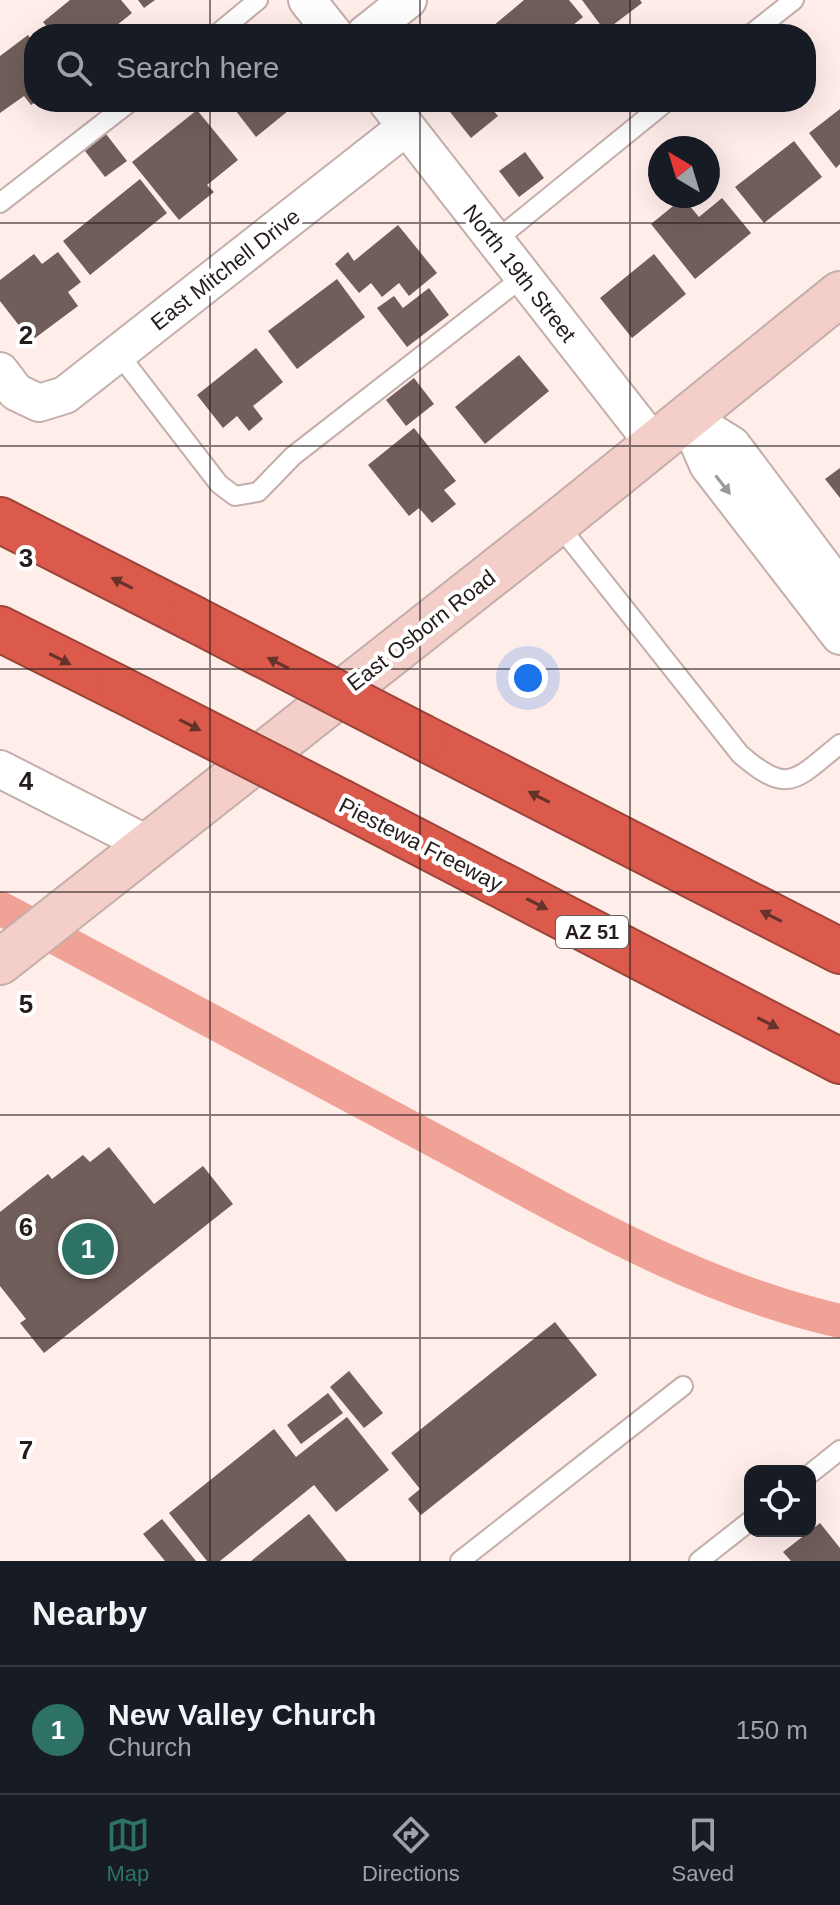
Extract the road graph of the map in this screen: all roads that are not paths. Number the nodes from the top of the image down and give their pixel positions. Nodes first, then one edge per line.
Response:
1 (258, 0) edge
2 (307, 0) edge
3 (408, 0) edge
4 (794, 0) edge
5 (229, 24) edge
6 (326, 24) edge
7 (378, 24) edge
8 (764, 24) edge
9 (117, 112) edge
10 (654, 112) edge
11 (397, 114) edge
12 (0, 203) edge
13 (495, 241) junction
14 (523, 277) junction
15 (840, 294) edge
16 (118, 353) junction
17 (0, 371) edge
18 (687, 417) junction
19 (654, 444) junction
20 (0, 520) edge
21 (557, 523) junction
22 (840, 589) edge
23 (0, 629) edge
24 (840, 636) edge
25 (840, 744) edge
26 (0, 769) edge
27 (149, 845) junction
28 (840, 951) edge
29 (5, 958) edge
30 (840, 1061) edge
31 (683, 1386) dead end
32 (840, 1450) edge
33 (816, 1469) edge
34 (744, 1526) edge
35 (460, 1561) edge
36 (699, 1561) edge

1 - 5 lane
2 - 6 street
3 - 7 street
4 - 8 lane
9 - 12 lane
10 - 13 lane
11 - 13 street, North 19th Street
11 - 16 street, East Mitchell Drive
13 - 14 street, North 19th Street
14 - 16 lane
14 - 19 street, North 19th Street
15 - 18 main road, East Osborn Road
16 - 17 street, East Mitchell Drive
18 - 19 main road, East Osborn Road
18 - 22 street
18 -> 24 street
19 - 21 main road, East Osborn Road
28 -> 20 highway, bridge
21 - 25 lane
21 - 27 main road, East Osborn Road
23 -> 30 highway, Piestewa Freeway / AZ 51, bridge
26 - 27 street
27 - 29 main road, East Osborn Road
31 - 35 lane
32 - 33 lane
34 - 36 lane

